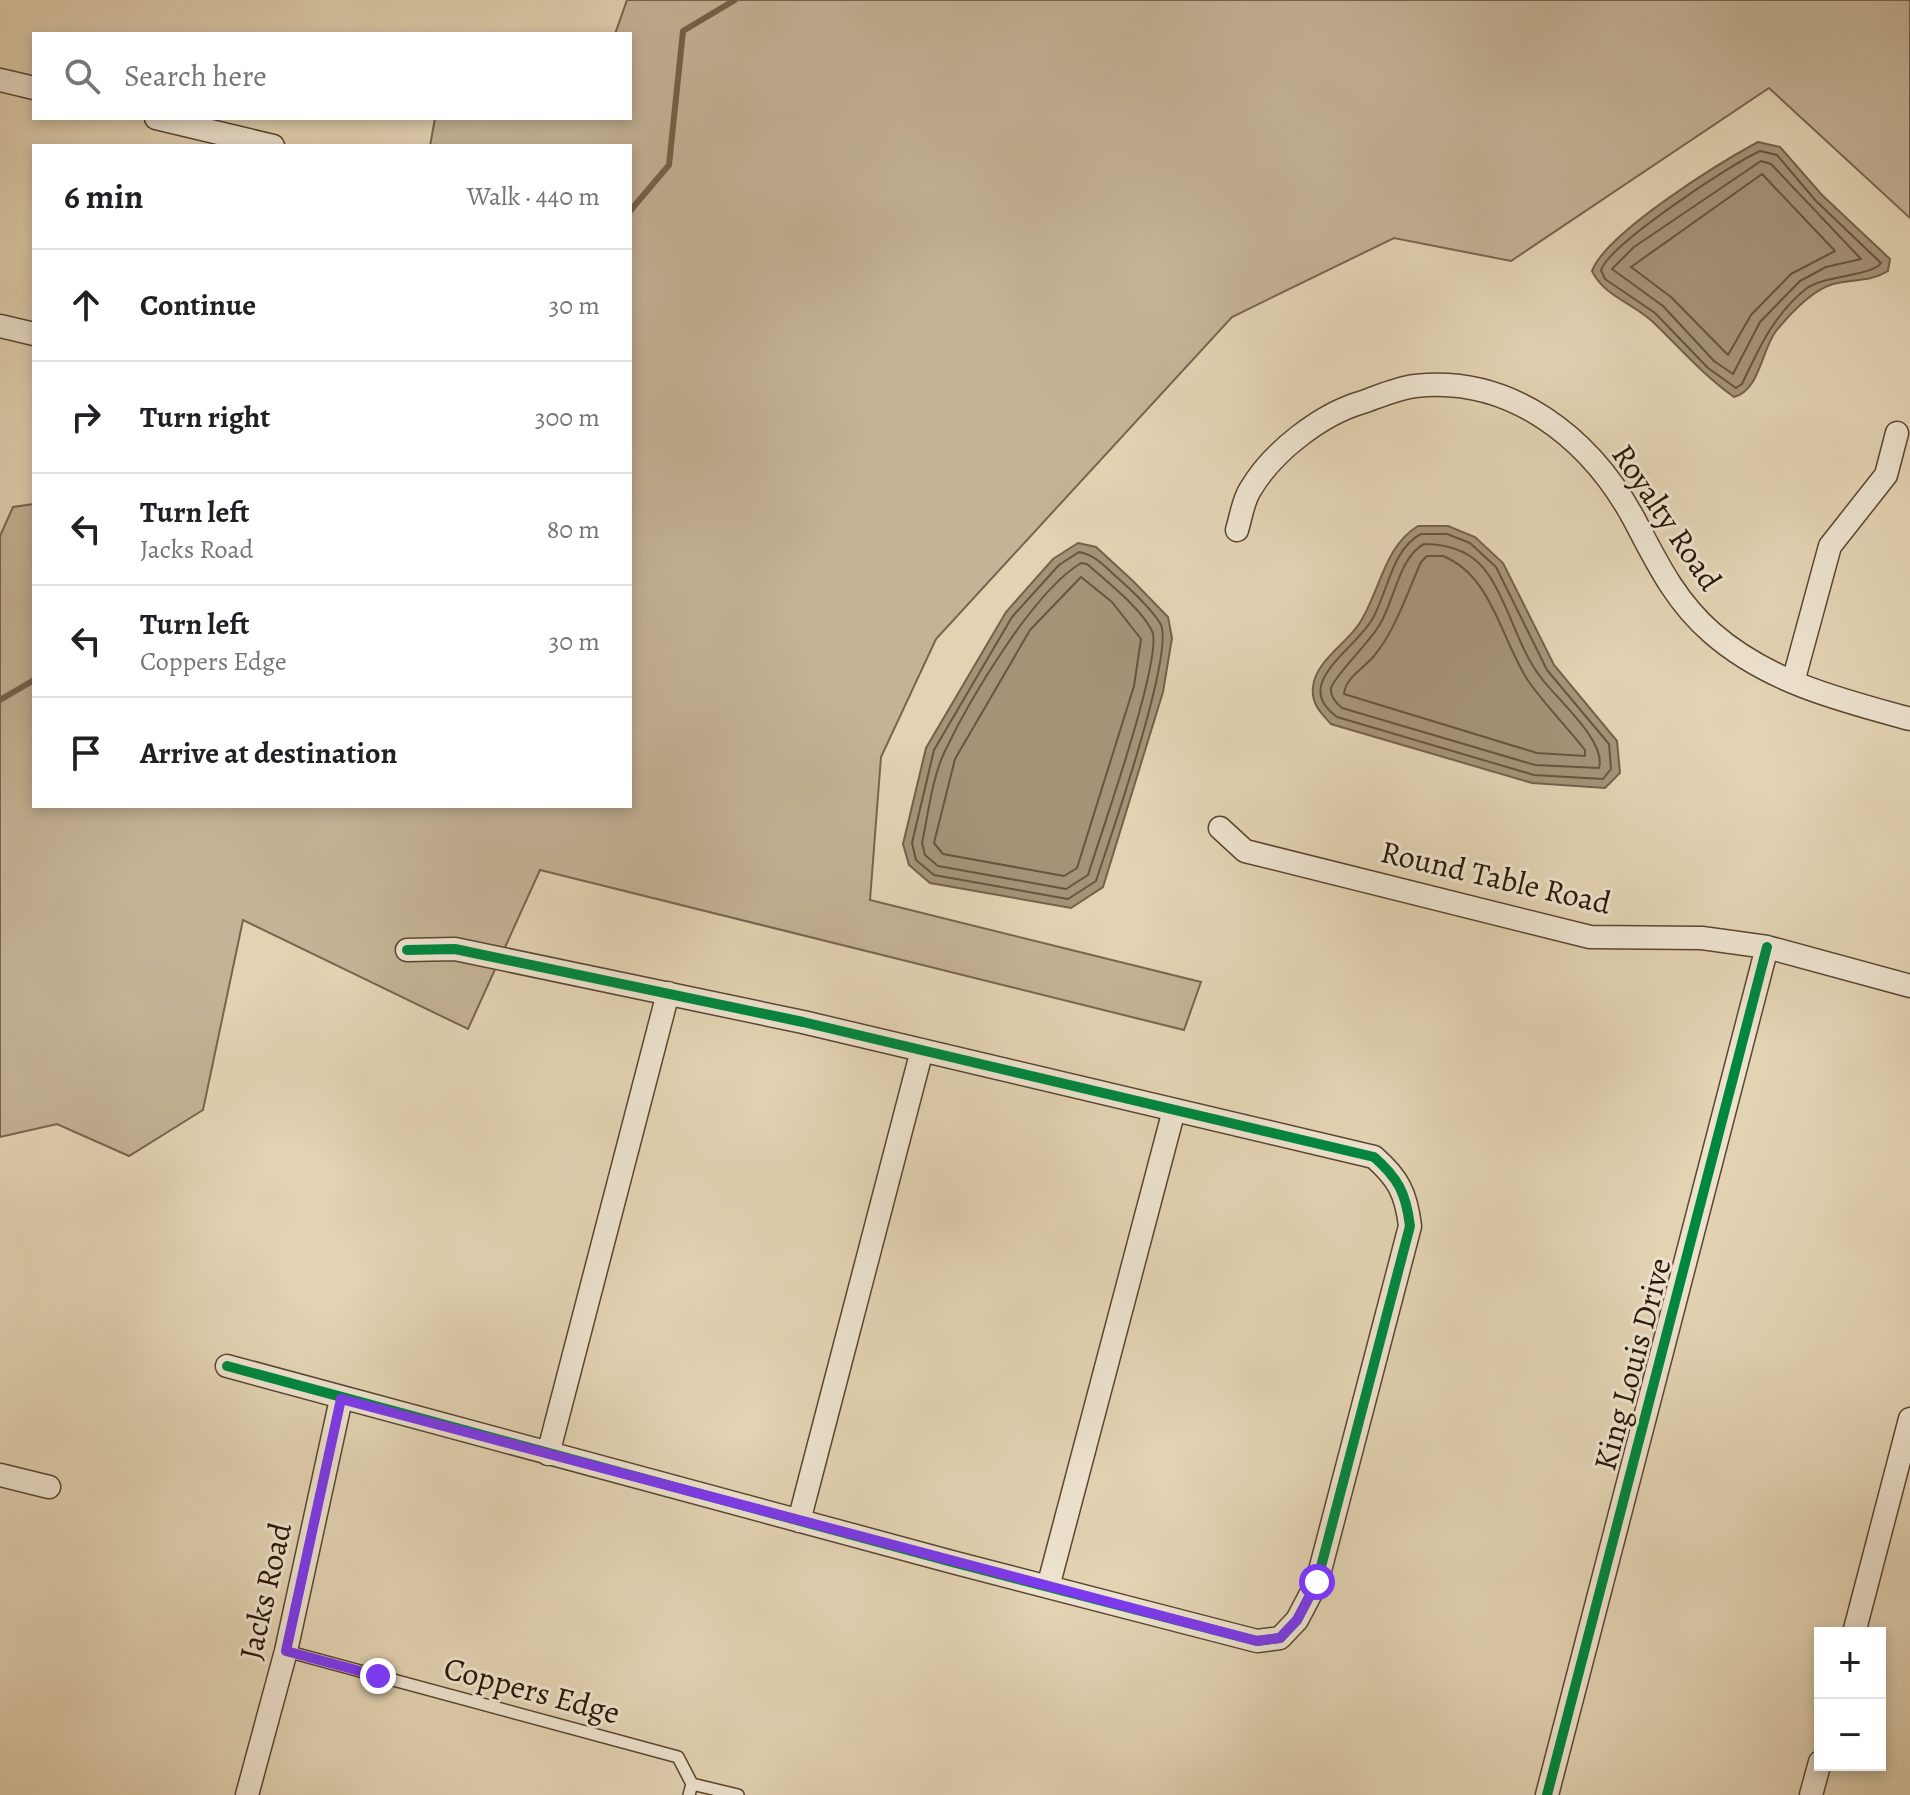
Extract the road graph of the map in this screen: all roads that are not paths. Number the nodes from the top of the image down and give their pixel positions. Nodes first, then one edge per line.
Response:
1 (0, 80) edge
2 (32, 88) edge
3 (164, 120) edge
4 (265, 144) edge
5 (0, 326) edge
6 (32, 334) edge
7 (1897, 433) dead end
8 (1237, 530) dead end
9 (1793, 682) junction
10 (1910, 719) edge
11 (1220, 828) dead end
12 (1767, 947) junction
13 (407, 950) dead end
14 (1910, 986) edge
15 (668, 993) junction
16 (922, 1050) junction
17 (1174, 1110) junction
18 (227, 1366) dead end
19 (341, 1399) junction
20 (1910, 1419) edge
21 (548, 1454) junction
22 (0, 1475) edge
23 (49, 1487) dead end
24 (799, 1521) junction
25 (1048, 1587) junction
26 (1856, 1627) edge
27 (286, 1651) junction
28 (1818, 1771) edge
29 (691, 1790) edge
30 (247, 1795) edge
31 (738, 1795) edge
32 (1547, 1795) edge
33 (1811, 1795) edge

1 - 2 street
3 - 4 street
5 - 6 street
7 - 9 street
8 - 9 street, Royalty Road
9 - 10 street, Royalty Road
11 - 12 street, Round Table Road
12 - 14 street, Round Table Road
12 - 32 street, King Louis Drive
13 - 15 street
15 - 16 street
15 - 21 street
16 - 17 street
16 - 24 street
17 - 25 street
17 - 25 street
18 - 19 street
19 - 21 street
19 - 27 street, Jacks Road
20 - 26 street
21 - 24 street
22 - 23 street
24 - 25 street
27 - 29 lane, Coppers Edge
27 - 30 street, Jacks Road
28 - 33 street
29 - 31 lane

